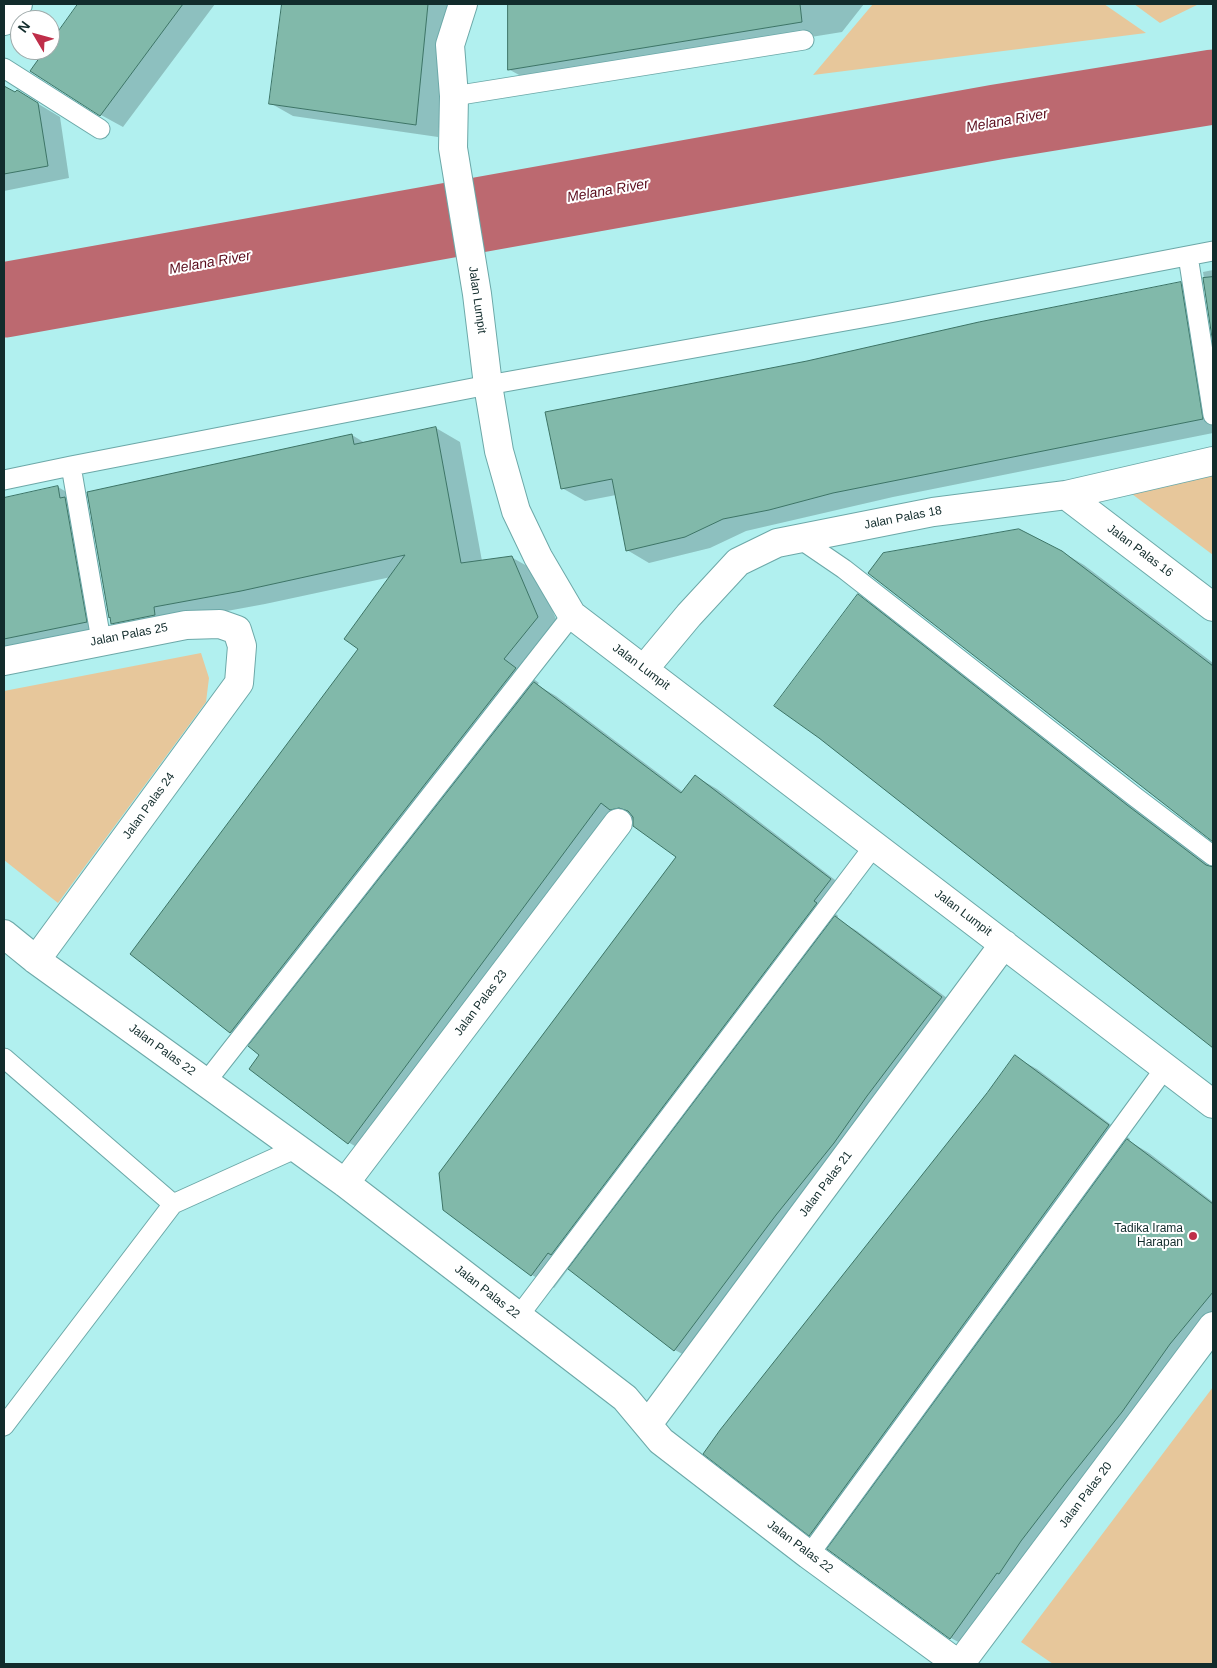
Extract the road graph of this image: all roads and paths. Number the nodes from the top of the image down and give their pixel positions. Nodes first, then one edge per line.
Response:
1 (18, 4) edge
2 (463, 4) edge
3 (4, 22) edge
4 (804, 40) dead end
5 (4, 68) edge
6 (454, 96) junction
7 (100, 129) dead end
8 (1213, 251) edge
9 (1188, 256) junction
10 (488, 385) junction
11 (1213, 415) edge
12 (1213, 461) edge
13 (71, 466) junction
14 (4, 480) edge
15 (1066, 495) junction
16 (800, 539) junction
17 (1213, 607) edge
18 (572, 615) junction
19 (101, 640) junction
20 (242, 646) joint
21 (4, 661) edge
22 (644, 669) junction
23 (618, 823) dead end
24 (874, 846) junction
25 (1213, 856) edge
26 (4, 934) edge
27 (1004, 944) junction
28 (36, 960) junction
29 (4, 1058) edge
30 (1165, 1068) junction
31 (206, 1082) junction
32 (1210, 1094) edge
33 (297, 1148) junction
34 (344, 1183) junction
35 (173, 1204) junction
36 (518, 1316) junction
37 (1213, 1326) edge
38 (648, 1424) junction
39 (4, 1426) edge
40 (809, 1555) junction
41 (959, 1664) edge

1 - 3 street
2 - 6 street, Jalan Lumpit
4 - 6 lane
5 - 7 lane
6 - 10 street, Jalan Lumpit
8 - 9 lane
9 - 10 lane
9 - 11 lane
10 - 13 lane
10 - 18 street, Jalan Lumpit
12 - 15 street, Jalan Palas 18
13 - 14 lane
13 - 19 lane
15 - 16 street, Jalan Palas 18
15 - 17 street, Jalan Palas 16
16 - 22 street, Jalan Palas 18
16 - 25 lane
18 - 22 street, Jalan Lumpit
18 - 31 lane
19 - 20 street, Jalan Palas 25
19 - 21 street, Jalan Palas 25
20 - 28 street, Jalan Palas 24
22 - 24 street, Jalan Lumpit
23 - 34 street, Jalan Palas 23
24 - 27 street, Jalan Lumpit
24 - 36 lane
26 - 28 street, Jalan Palas 22
27 - 30 street, Jalan Lumpit
27 - 38 street, Jalan Palas 21
28 - 31 street, Jalan Palas 22
29 - 35 lane
30 - 32 street, Jalan Lumpit
30 - 40 lane
31 - 33 street, Jalan Palas 22
33 - 34 street, Jalan Palas 22
33 - 35 lane
34 - 36 street, Jalan Palas 22
35 - 39 lane
36 - 38 street, Jalan Palas 22
37 - 41 street, Jalan Palas 20
38 - 40 street, Jalan Palas 22
40 - 41 street, Jalan Palas 22

